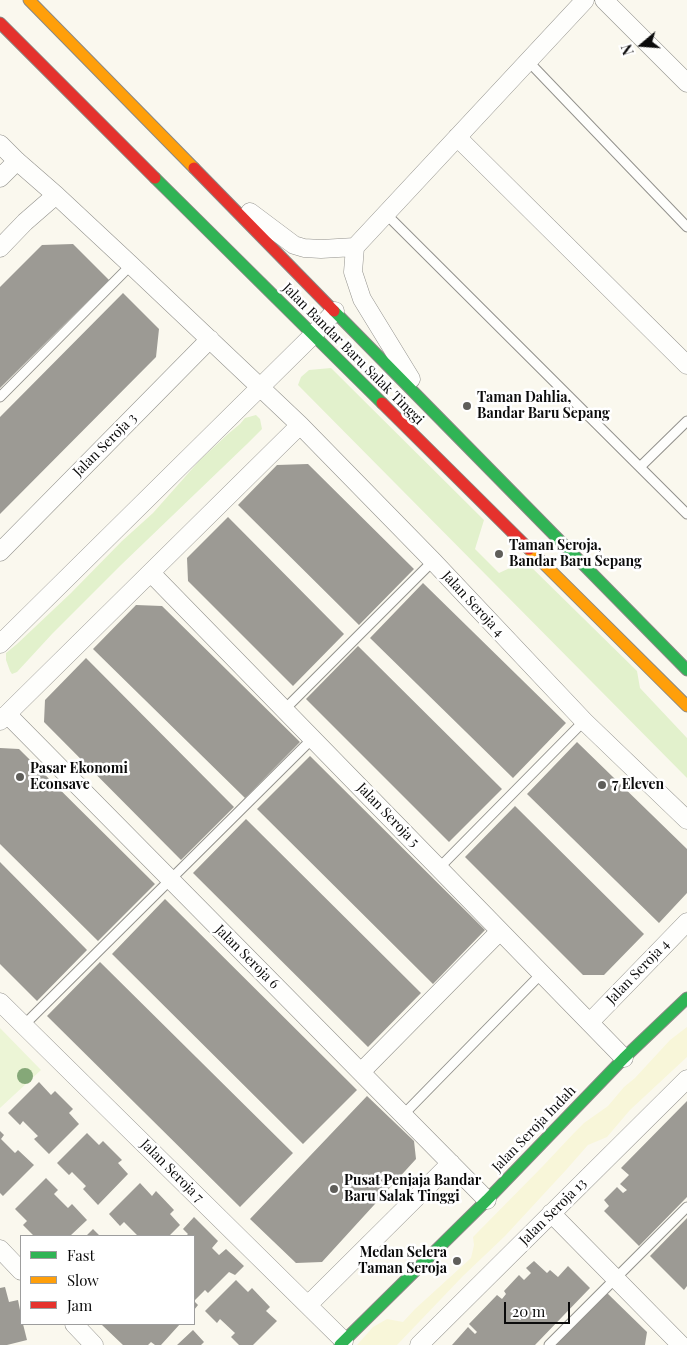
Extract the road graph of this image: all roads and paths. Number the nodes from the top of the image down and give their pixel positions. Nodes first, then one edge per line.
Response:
1 (29, 0) edge
2 (584, 0) edge
3 (604, 0) edge
4 (0, 22) edge
5 (528, 61) junction
6 (687, 83) edge
7 (457, 137) junction
8 (0, 144) edge
9 (17, 161) junction
10 (199, 174) junction
11 (0, 178) edge
12 (56, 195) junction
13 (386, 214) junction
14 (687, 226) edge
15 (355, 247) junction
16 (0, 248) edge
17 (132, 264) junction
18 (334, 311) junction
19 (313, 335) junction
20 (210, 339) junction
21 (687, 365) edge
22 (260, 387) junction
23 (0, 397) edge
24 (428, 407) junction
25 (687, 422) edge
26 (300, 425) junction
27 (640, 467) junction
28 (687, 514) edge
29 (0, 550) edge
30 (433, 561) junction
31 (151, 573) junction
32 (0, 644) edge
33 (687, 670) edge
34 (687, 706) edge
35 (284, 710) junction
36 (4, 718) edge
37 (584, 721) junction
38 (312, 739) junction
39 (687, 820) edge
40 (439, 868) junction
41 (171, 880) junction
42 (687, 922) edge
43 (500, 930) junction
44 (542, 973) junction
45 (687, 998) edge
46 (0, 1002) edge
47 (590, 1022) junction
48 (24, 1025) junction
49 (624, 1058) junction
50 (361, 1072) junction
51 (687, 1079) edge
52 (403, 1115) junction
53 (451, 1163) junction
54 (487, 1200) junction
55 (687, 1207) edge
56 (551, 1213) junction
57 (0, 1249) edge
58 (20, 1269) edge
59 (615, 1279) junction
60 (308, 1305) junction
61 (75, 1325) edge
62 (342, 1343) edge
63 (94, 1345) edge
64 (419, 1345) edge
65 (549, 1345) edge
66 (680, 1345) edge

1 - 10 main road, Jalan Bandar Baru Salak Tinggi
2 - 5 street
3 - 6 street
4 - 19 main road, Jalan Bandar Baru Salak Tinggi
5 - 7 street
5 - 14 lane
7 - 13 street
7 - 21 street
8 - 9 street, Jalan Seroja 4
9 - 11 street
9 - 12 street, Jalan Seroja 4
10 - 15 street
10 - 18 main road, Jalan Bandar Baru Salak Tinggi
12 - 16 street
12 - 17 street, Jalan Seroja 4
13 - 15 street
13 - 27 lane
15 - 24 street
17 - 20 street, Jalan Seroja 4
17 - 23 lane
18 - 19 street
18 - 24 main road, Jalan Bandar Baru Salak Tinggi
19 - 22 street
19 - 34 main road, Jalan Bandar Baru Salak Tinggi
20 - 22 street, Jalan Seroja 4
20 - 29 street, Jalan Seroja 3
22 - 26 street, Jalan Seroja 4
22 - 32 street
24 - 33 main road, Jalan Bandar Baru Salak Tinggi
25 - 27 lane
26 - 30 street, Jalan Seroja 4
26 - 31 street
27 - 28 lane
30 - 35 lane
30 - 37 street, Jalan Seroja 4
31 - 35 street, Jalan Seroja 5
31 - 36 street
35 - 38 street, Jalan Seroja 5
36 - 41 street, Jalan Seroja 6
37 - 39 street, Jalan Seroja 4
37 - 40 lane
38 - 40 street, Jalan Seroja 5
38 - 41 lane
40 - 43 street, Jalan Seroja 5
41 - 48 lane
41 - 50 street, Jalan Seroja 6
42 - 47 street, Jalan Seroja 4
43 - 44 street, Jalan Seroja 5
43 - 50 street
44 - 47 street, Jalan Seroja 5
44 - 52 lane
45 - 49 main road, Jalan Seroja Indah
46 - 48 street, Jalan Seroja 7
47 - 49 street, Jalan Seroja 5
48 - 60 street, Jalan Seroja 7
49 - 54 main road, Jalan Seroja Indah
50 - 52 street, Jalan Seroja 6
51 - 56 street, Jalan Seroja 13
52 - 53 street, Jalan Seroja 6
53 - 54 street, Jalan Seroja 6
53 - 60 street
54 - 62 main road, Jalan Seroja Indah
55 - 59 lane
56 - 59 street
56 - 64 street, Jalan Seroja 13
57 - 58 street
59 - 65 lane
59 - 66 street
60 - 62 street, Jalan Seroja 7
61 - 63 street

